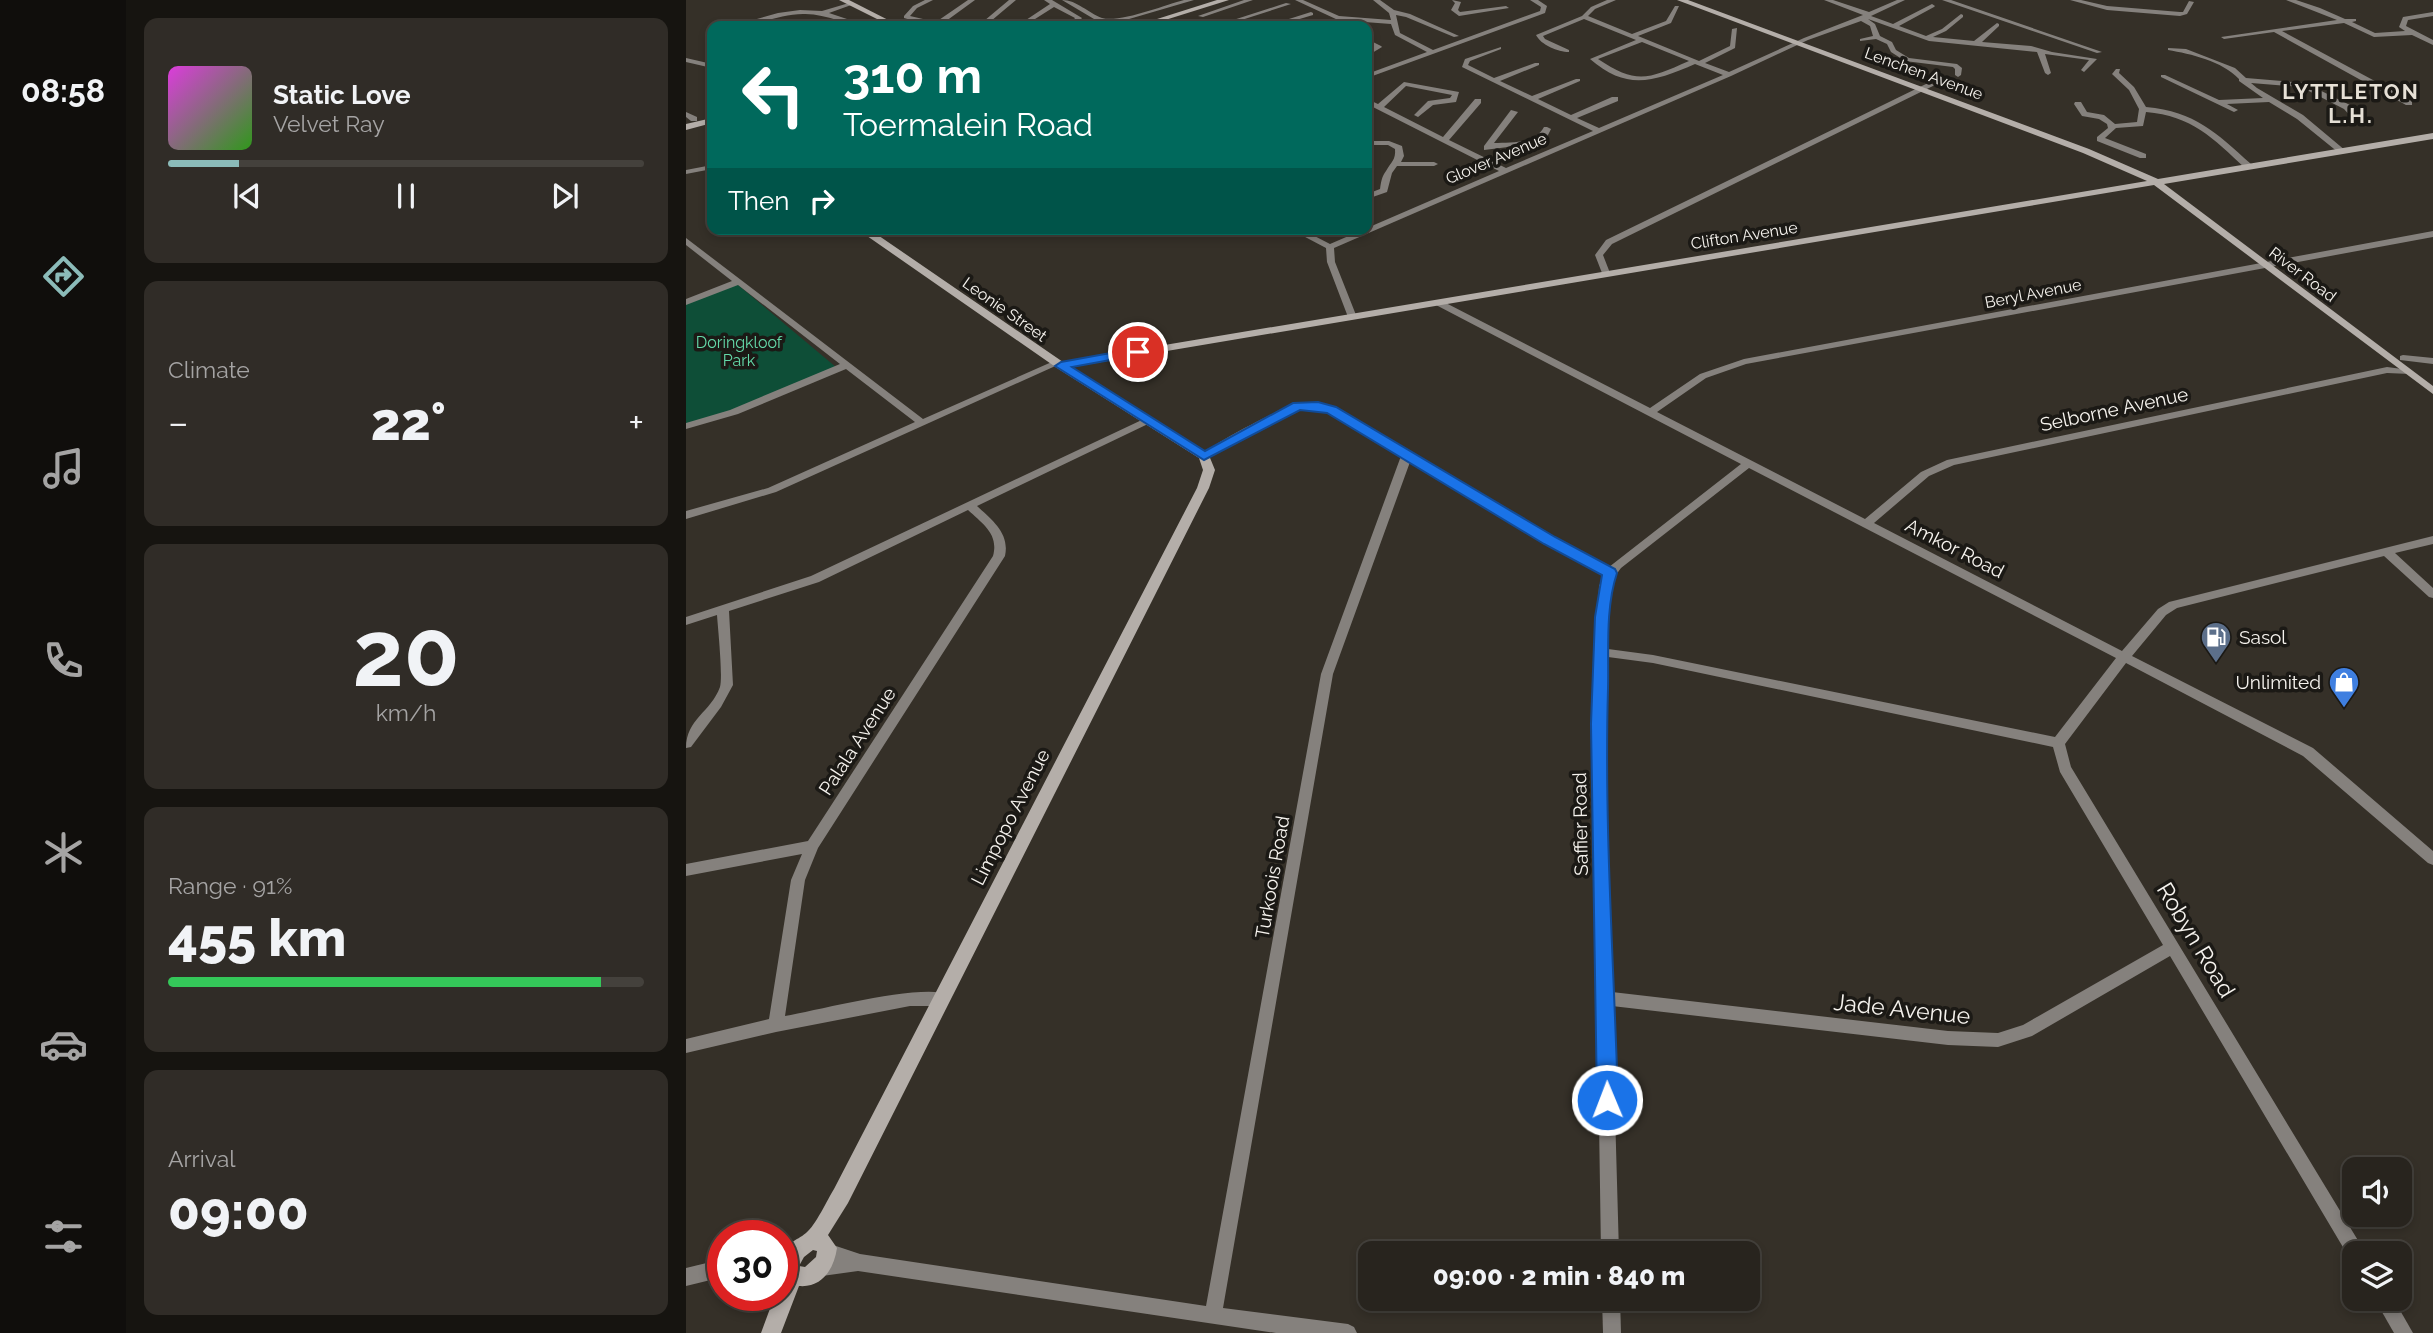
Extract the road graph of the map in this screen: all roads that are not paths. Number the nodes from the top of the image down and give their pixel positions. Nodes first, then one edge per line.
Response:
1 (930, 0) edge
2 (972, 0) edge
3 (1013, 0) edge
4 (1047, 0) edge
5 (1065, 0) edge
6 (1191, 0) edge
7 (1209, 0) edge
8 (1225, 0) edge
9 (1250, 0) edge
10 (1279, 0) edge
11 (1298, 0) edge
12 (1376, 0) edge
13 (1533, 0) edge
14 (1613, 0) edge
15 (1698, 0) edge
16 (1827, 0) edge
17 (1902, 0) edge
18 (1945, 0) edge
19 (2073, 0) edge
20 (2132, 0) edge
21 (2289, 0) edge
22 (847, 2) edge
23 (2190, 2) dead end
24 (1455, 3) edge
25 (1054, 4) junction
26 (1288, 4) junction
27 (1493, 4) dead end
28 (1679, 4) edge
29 (1932, 6) dead end
30 (1506, 8) dead end
31 (2124, 10) junction
32 (1392, 12) junction
33 (822, 13) junction
34 (1311, 13) junction
35 (2433, 14) edge
36 (1201, 16) dead end
37 (1961, 16) dead end
38 (2418, 16) junction
39 (1584, 17) junction
40 (1864, 17) junction
41 (2354, 20) dead end
42 (756, 21) edge
43 (848, 21) edge
44 (885, 21) edge
45 (919, 21) edge
46 (943, 21) edge
47 (987, 21) edge
48 (1028, 21) edge
49 (1076, 21) edge
50 (1106, 21) edge
51 (1116, 21) edge
52 (1140, 21) edge
53 (1156, 21) edge
54 (1233, 21) edge
55 (1286, 21) edge
56 (1325, 21) edge
57 (1394, 22) junction
58 (2344, 22) junction
59 (2433, 24) edge
60 (1997, 25) dead end
61 (1894, 26) junction
62 (1735, 29) dead end
63 (2276, 31) junction
64 (2412, 33) junction
65 (1456, 36) dead end
66 (1633, 36) junction
67 (1877, 37) junction
68 (2224, 37) dead end
69 (1925, 38) junction
70 (1642, 40) junction
71 (1862, 40) dead end
72 (1803, 42) junction
73 (2433, 43) edge
74 (1975, 44) junction
75 (1499, 48) dead end
76 (2170, 49) dead end
77 (1567, 51) dead end
78 (2040, 51) junction
79 (1433, 52) junction
80 (2099, 52) dead end
81 (686, 60) edge
82 (1698, 62) junction
83 (707, 63) edge
84 (1537, 64) dead end
85 (2084, 70) dead end
86 (2118, 70) dead end
87 (2048, 73) dead end
88 (1372, 74) edge
89 (1729, 75) junction
90 (1958, 75) dead end
91 (2163, 76) dead end
92 (1578, 80) dead end
93 (2241, 80) junction
94 (1492, 81) junction
95 (1926, 87) junction
96 (1532, 99) junction
97 (1615, 99) dead end
98 (2270, 100) junction
99 (1478, 101) dead end
100 (2217, 103) junction
101 (2409, 103) dead end
102 (1372, 104) edge
103 (2078, 104) dead end
104 (1379, 107) junction
105 (2143, 109) junction
106 (2234, 110) dead end
107 (1514, 112) dead end
108 (1418, 116) dead end
109 (1571, 116) junction
110 (2355, 116) dead end
111 (692, 120) edge
112 (2112, 126) junction
113 (686, 127) edge
114 (1547, 129) dead end
115 (1602, 130) junction
116 (2433, 136) edge
117 (1444, 141) junction
118 (1372, 144) edge
119 (1489, 146) junction
120 (2342, 151) junction
121 (2143, 156) dead end
122 (1479, 158) junction
123 (1397, 164) junction
124 (1434, 164) dead end
125 (2122, 165) junction
126 (2248, 166) junction
127 (707, 168) edge
128 (1505, 171) junction
129 (686, 172) edge
130 (2167, 180) junction
131 (2154, 181) junction
132 (2122, 187) junction
133 (1372, 195) edge
134 (1372, 229) edge
135 (2433, 234) edge
136 (871, 235) edge
137 (1306, 235) edge
138 (1358, 235) edge
139 (686, 241) edge
140 (1330, 247) junction
141 (2271, 264) junction
142 (1606, 274) junction
143 (738, 282) junction
144 (686, 302) edge
145 (1438, 303) junction
146 (1351, 315) junction
147 (1095, 359) junction
148 (2394, 363) junction
149 (846, 365) junction
150 (1059, 365) junction
151 (2428, 365) edge
152 (1083, 379) junction
153 (2433, 380) edge
154 (2433, 391) edge
155 (1650, 412) junction
156 (1146, 421) junction
157 (922, 423) junction
158 (686, 426) edge
159 (1407, 455) junction
160 (1204, 456) junction
161 (1749, 463) junction
162 (969, 505) junction
163 (686, 515) edge
164 (1867, 523) junction
165 (2433, 540) edge
166 (2386, 552) junction
167 (1610, 573) junction
168 (2433, 594) edge
169 (723, 610) junction
170 (686, 621) edge
171 (1601, 652) junction
172 (2125, 656) junction
173 (686, 743) edge
174 (2058, 743) junction
175 (812, 846) junction
176 (2433, 859) edge
177 (686, 870) edge
178 (2172, 947) junction
179 (1605, 998) junction
180 (942, 999) junction
181 (776, 1025) junction
182 (686, 1046) edge
183 (1610, 1241) edge
184 (2349, 1241) edge
185 (803, 1258) edge
186 (860, 1263) joint
187 (707, 1272) edge
188 (686, 1277) edge
189 (1611, 1311) edge
190 (2391, 1311) edge
191 (1213, 1316) junction
192 (773, 1329) edge
193 (1348, 1333) edge
194 (1612, 1333) edge
195 (2404, 1333) edge

1 - 45 street
2 - 46 street
3 - 47 street
4 - 25 street
5 - 50 street
6 - 51 street
7 - 52 street
8 - 53 street
9 - 36 street
10 - 26 street
11 - 57 street
12 - 32 street
13 - 79 street
14 - 39 street
15 - 72 street, Lenchen Avenue
16 - 40 street
17 - 40 street, Glover Avenue
18 - 80 street
19 - 31 street
20 - 31 street
21 - 58 street
22 - 33 street
22 - 44 street
23 - 31 street
24 - 27 street
24 - 30 street
25 - 48 street
25 - 49 street
26 - 34 street
26 - 54 street
28 - 66 street
28 - 72 street, Lenchen Avenue
29 - 61 street
32 - 57 street
32 - 65 street
33 - 42 street
33 - 43 street
34 - 55 street
34 - 56 street
35 - 38 street
37 - 69 street
38 - 59 street
38 - 64 street
39 - 66 street
39 - 77 street
40 - 61 street
40 - 67 street
40 - 72 street, Glover Avenue
41 - 58 street
57 - 79 street
58 - 63 street
58 - 64 street
60 - 74 street
61 - 69 street
62 - 82 street
63 - 68 street
63 - 101 street
64 - 73 street
66 - 70 street
67 - 71 street
67 - 90 street
69 - 74 street
70 - 82 street
70 - 82 street
72 - 89 street, Glover Avenue
72 - 95 street, Lenchen Avenue
74 - 78 street
75 - 94 street
76 - 93 street
78 - 85 street
78 - 87 street
79 - 88 street
81 - 83 street
82 - 89 street
84 - 94 street
86 - 105 street
89 - 115 street, Glover Avenue
91 - 100 street
92 - 96 street
93 - 98 street
93 - 110 street
94 - 96 street
95 - 125 street, Lenchen Avenue
95 - 130 street, Lenchen Avenue
95 - 142 street
96 - 109 street
97 - 109 street
98 - 100 street
98 - 120 street
99 - 117 street
100 - 106 street
102 - 104 street
103 - 112 street
104 - 108 street
104 - 117 street
105 - 112 street
105 - 126 street
107 - 119 street
109 - 115 street
111 - 113 street
112 - 121 street
114 - 119 street
115 - 128 street, Glover Avenue
116 - 120 street, Clifton Avenue
117 - 122 street
118 - 123 street
119 - 122 street
120 - 126 street, Clifton Avenue
122 - 128 street
123 - 124 street
123 - 133 street
125 - 131 street, Lenchen Avenue
125 - 132 street
126 - 130 street, Clifton Avenue
127 - 129 street
128 - 134 street, Glover Avenue
130 - 131 street, Clifton Avenue
130 - 141 street, River Road
131 - 132 street, Clifton Avenue
131 - 141 street, River Road
132 - 142 street, Clifton Avenue
135 - 141 street, Beryl Avenue
136 - 150 street, Leonie Street
137 - 140 street
138 - 140 street, Glover Avenue
139 - 143 street
140 - 146 street
141 - 148 street, River Road
141 - 155 street, Beryl Avenue
142 - 145 street, Clifton Avenue
143 - 144 street
143 - 149 street
145 - 146 street, Clifton Avenue
145 - 155 street, Amkor Road
146 - 147 street, Clifton Avenue
147 - 150 street, Clifton Avenue
147 - 152 street
148 - 151 street, River Road
148 - 154 street, River Road
148 - 164 street, Selborne Avenue
149 - 157 street
149 - 158 street
150 - 152 street, Leonie Street
150 - 157 street
151 - 153 street, River Road
152 - 156 street, Leonie Street
155 - 161 street, Amkor Road
156 - 160 street, Leonie Street
156 - 162 street
157 - 163 street
159 - 160 street
159 - 167 street
159 - 191 street, Turkoois Road
160 - 180 street, Limpopo Avenue
161 - 164 street, Amkor Road
161 - 167 street
162 - 169 street
162 - 175 street, Palala Avenue
164 - 172 street, Amkor Road
165 - 166 street
166 - 168 street
166 - 172 street
167 - 171 street, Saffier Road
169 - 170 street
169 - 173 street
171 - 174 street
171 - 179 street, Saffier Road
172 - 174 street
172 - 176 street, Amkor Road
174 - 178 street, Robyn Road
175 - 177 street
175 - 181 street, Palala Avenue
178 - 179 street, Jade Avenue
178 - 184 street, Robyn Road
179 - 183 street, Saffier Road
180 - 181 street
180 - 185 street, Limpopo Avenue
181 - 182 street
185 - 186 street
185 - 192 street, Limpopo Avenue
186 - 191 street
187 - 188 street
189 - 194 street
190 - 195 street
191 - 193 street

